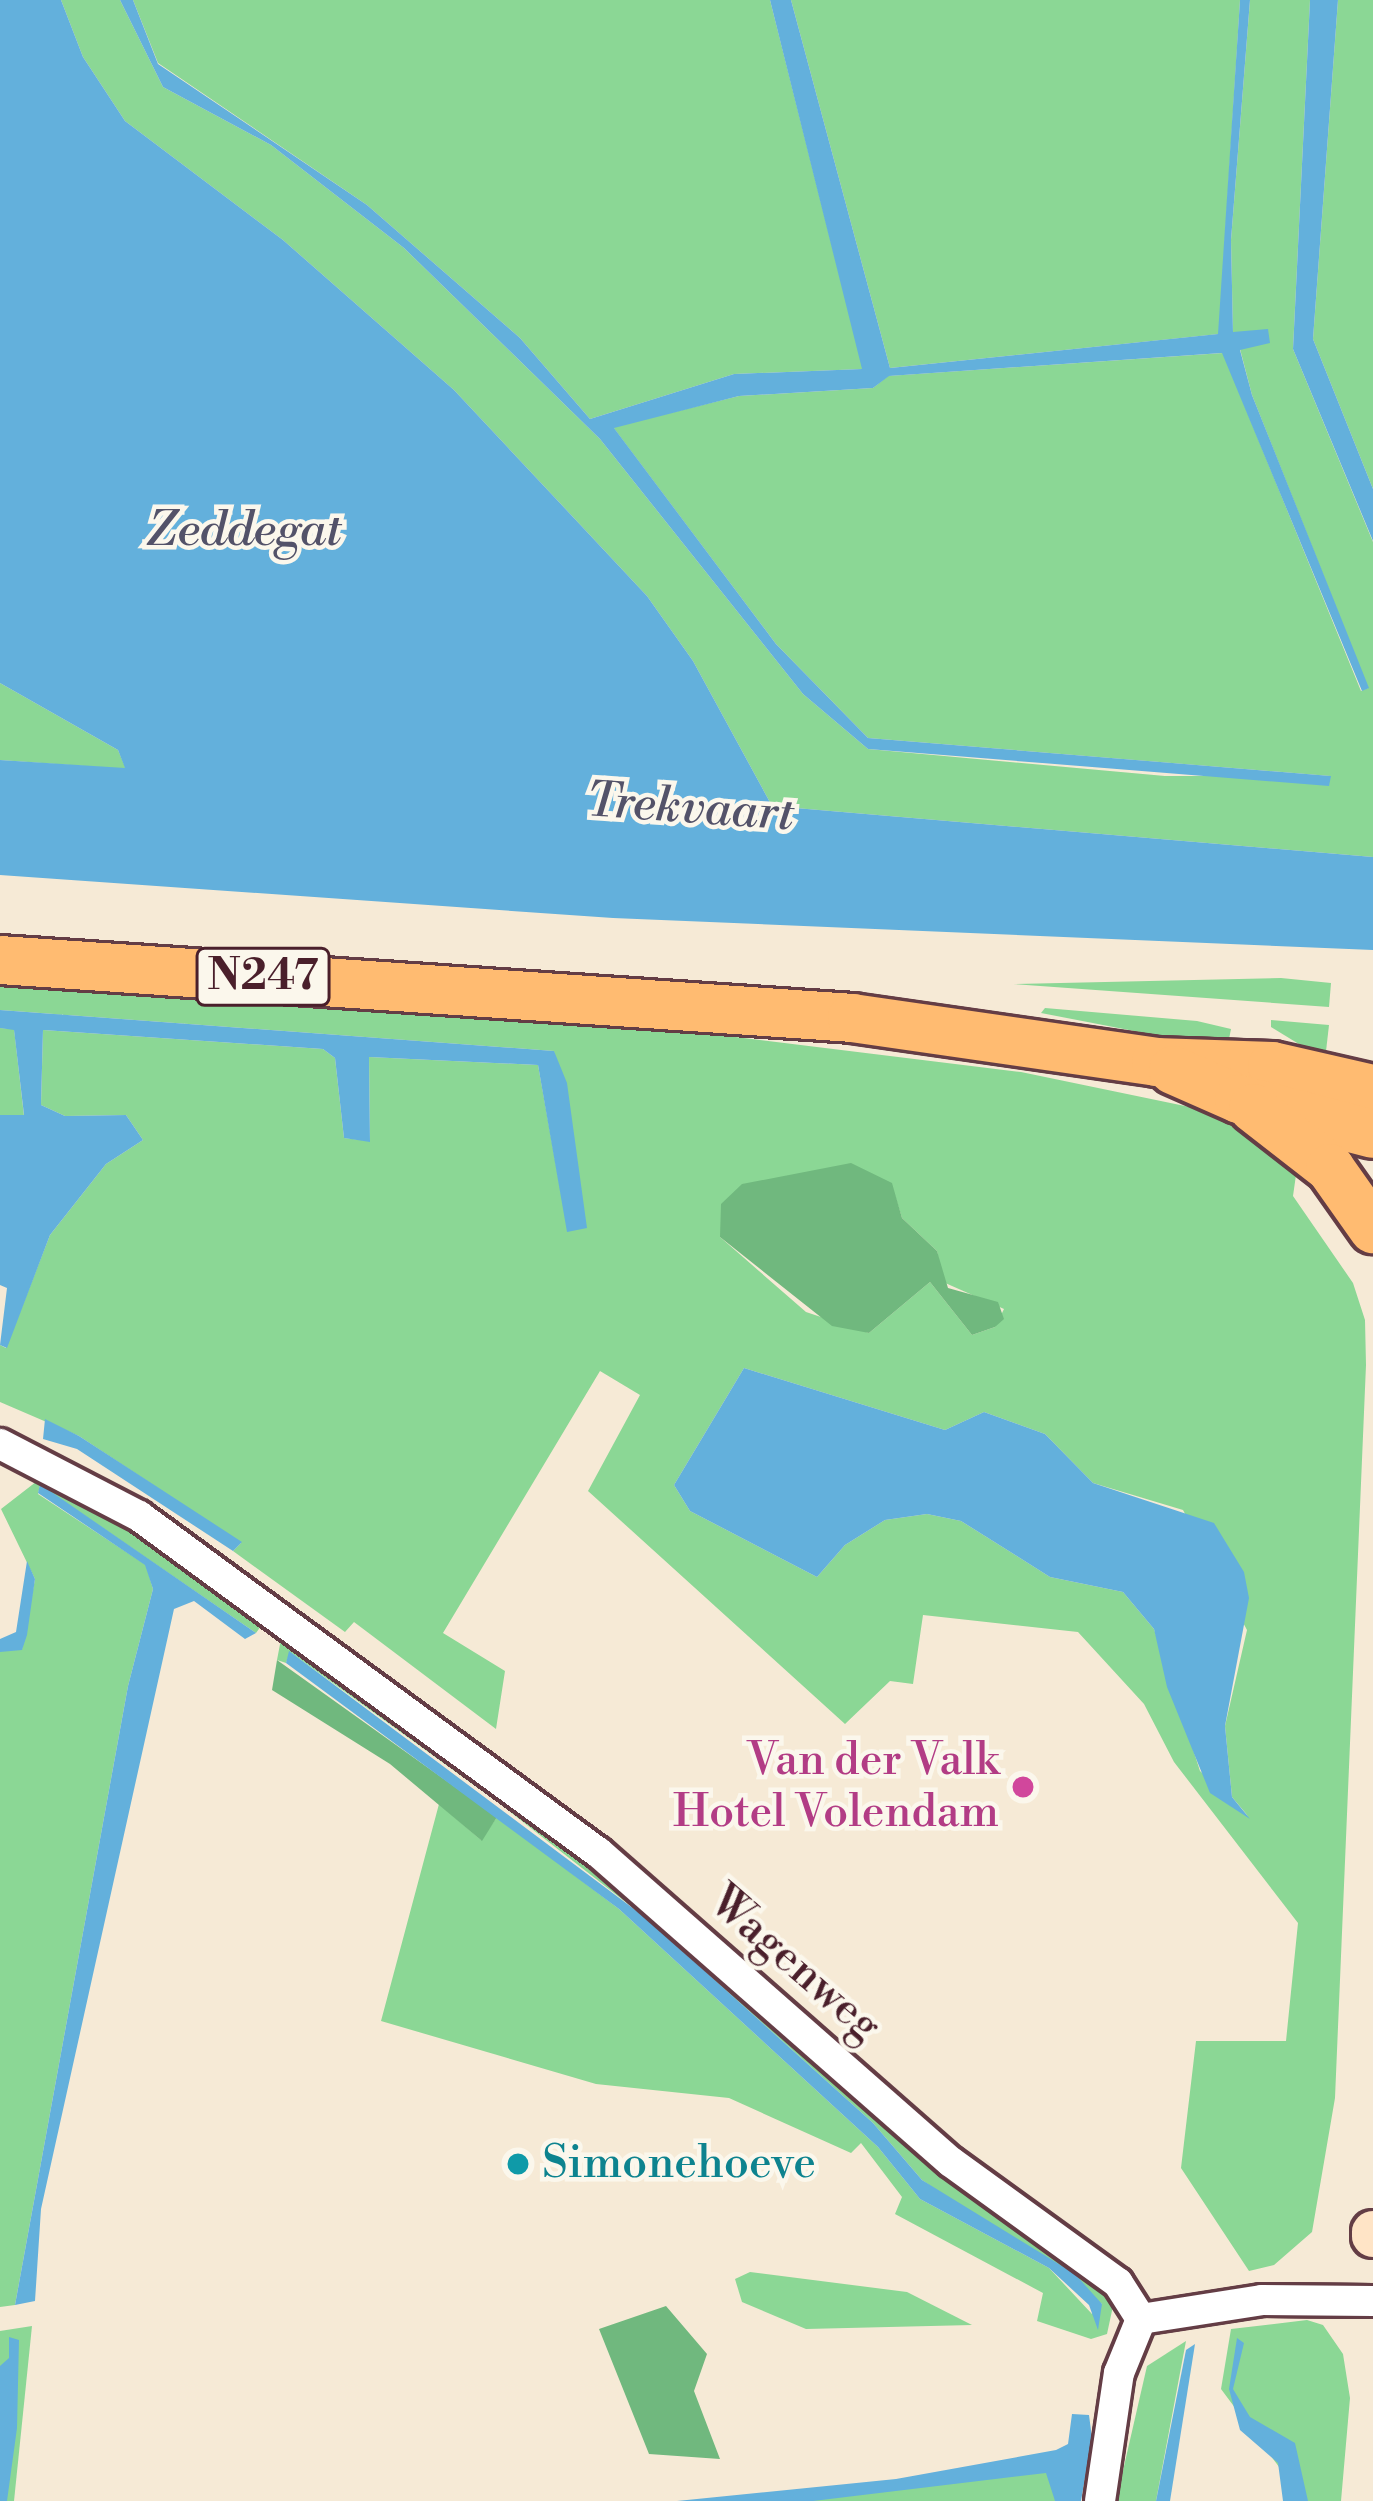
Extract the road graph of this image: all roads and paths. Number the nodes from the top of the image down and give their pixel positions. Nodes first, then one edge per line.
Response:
1 (0, 960) edge
2 (1156, 1062) junction
3 (1373, 1089) edge
4 (1239, 1099) junction
5 (1373, 1134) edge
6 (1373, 1229) edge
7 (0, 1444) edge
8 (1373, 2301) edge
9 (1141, 2319) junction
10 (1100, 2501) edge

1 - 2 main road, N247
2 - 3 main road, N247
2 - 4 main road, N247
4 - 5 main road, N247
4 - 6 main road
7 - 9 street, Wagenweg
8 - 9 street
9 - 10 street

